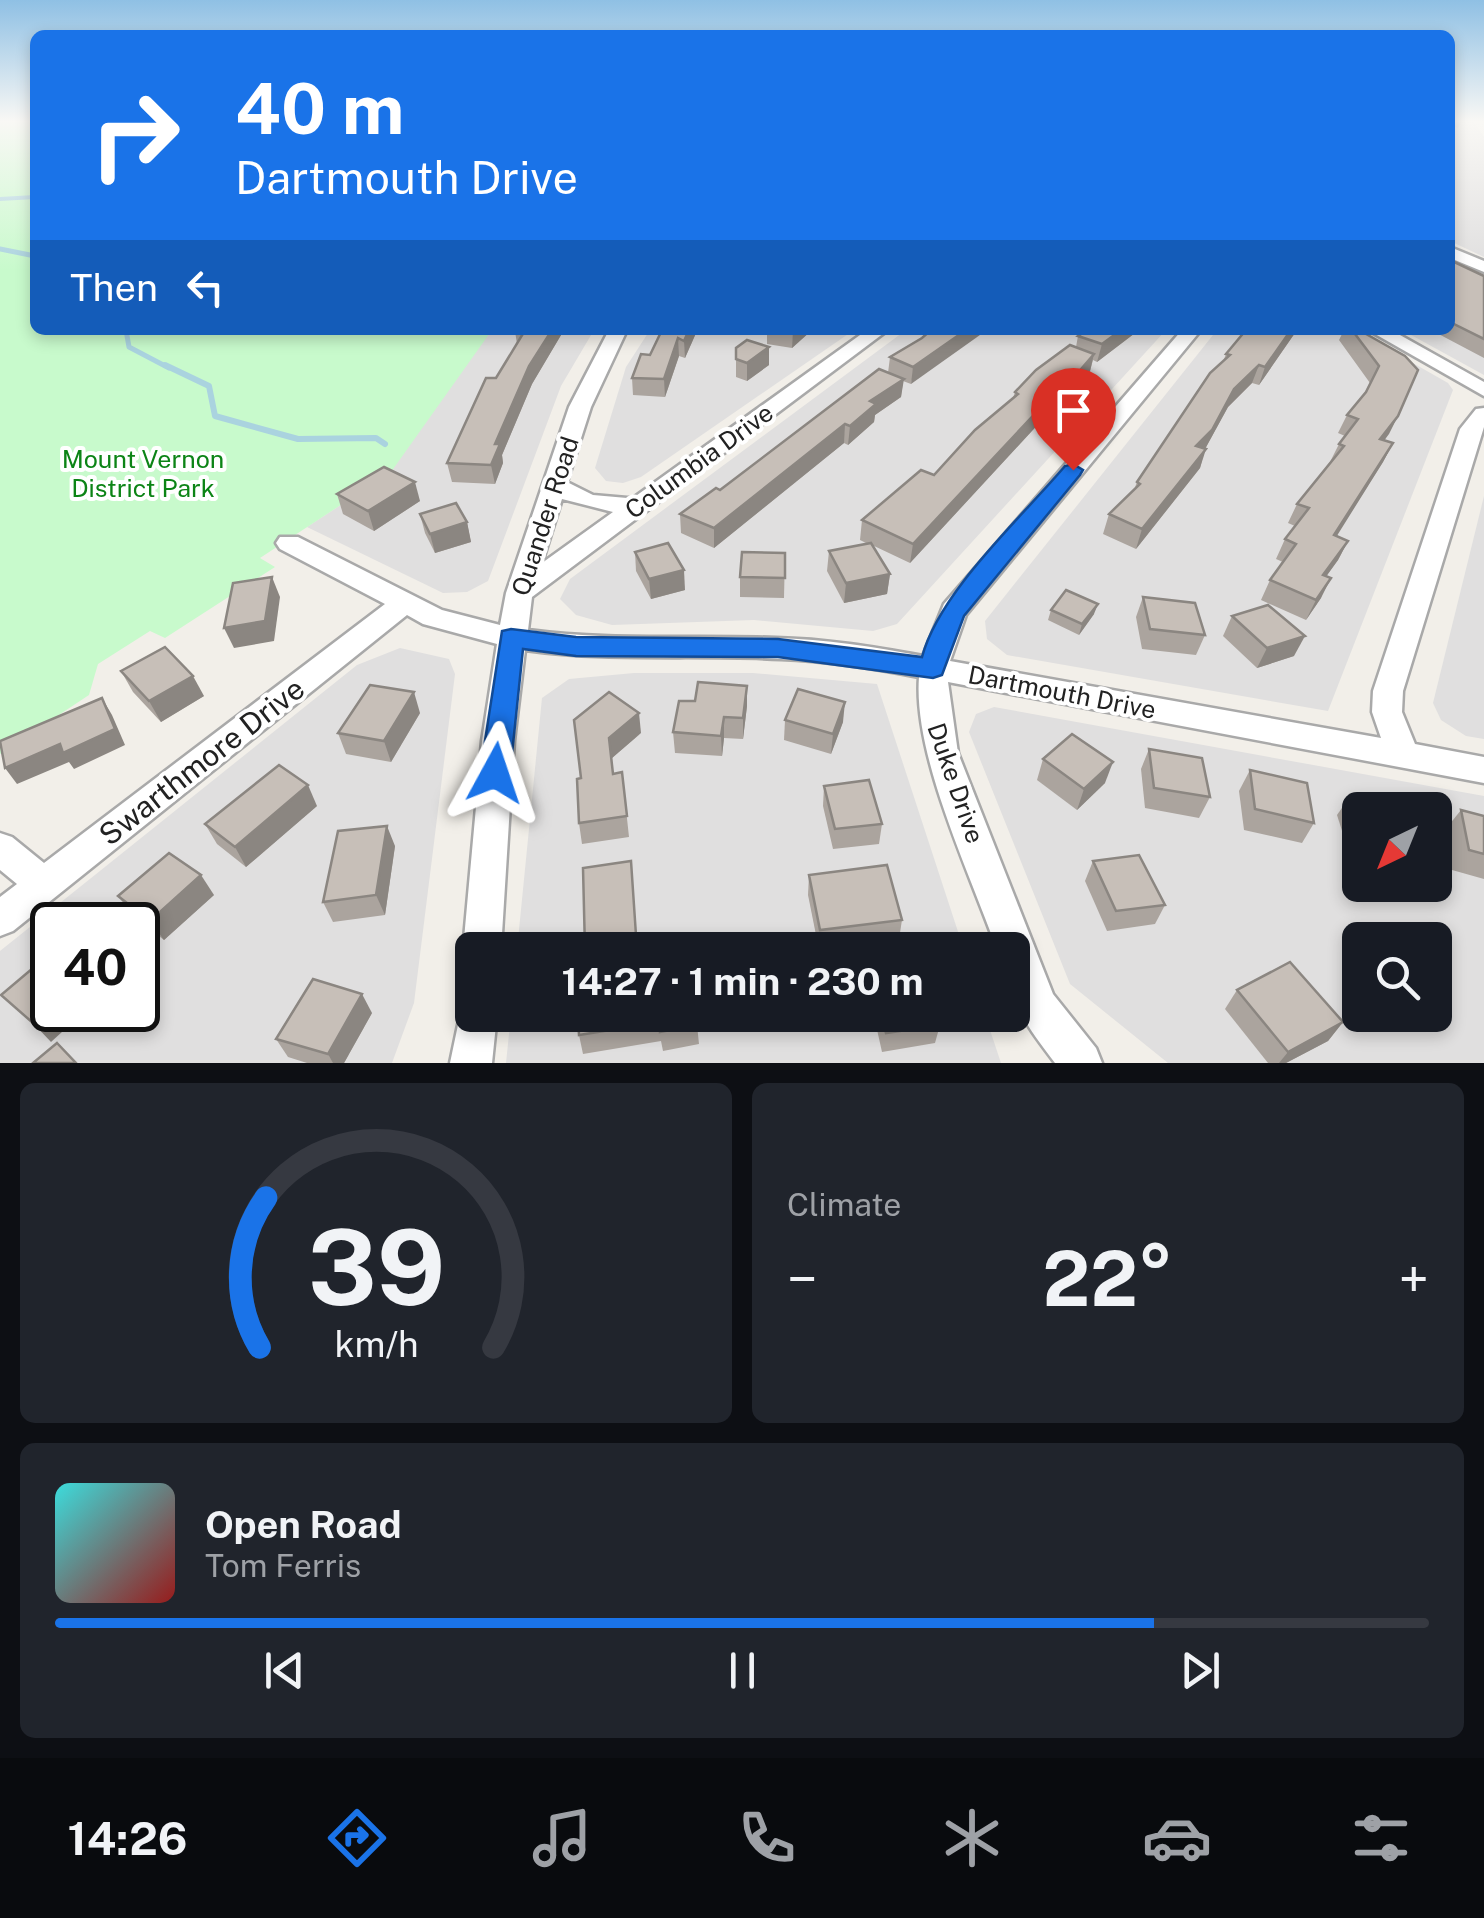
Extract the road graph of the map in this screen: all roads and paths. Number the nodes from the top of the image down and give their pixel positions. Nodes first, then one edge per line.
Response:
1 (1455, 254) edge
2 (1484, 267) edge
3 (615, 335) edge
4 (873, 335) edge
5 (1188, 335) edge
6 (1386, 335) edge
7 (1484, 390) edge
8 (1484, 414) edge
9 (555, 484) junction
10 (639, 505) junction
11 (289, 543) dead end
12 (519, 592) junction
13 (404, 604) junction
14 (511, 638) junction
15 (933, 668) junction
16 (1402, 755) junction
17 (1484, 770) edge
18 (0, 848) edge
19 (44, 884) junction
20 (0, 919) edge
21 (483, 932) edge
22 (475, 1032) edge
23 (472, 1063) edge
24 (1081, 1063) edge

1 - 2 street
3 - 9 street, Quander Road
4 - 10 street, Columbia Drive
5 - 15 street, Duke Drive
6 - 7 street
8 - 16 street
9 - 10 street
9 - 12 street, Quander Road
10 - 12 street, Columbia Drive
11 - 13 street, Dartmouth Drive
12 - 14 street, Quander Road
13 - 14 street, Dartmouth Drive
13 - 19 street, Swarthmore Drive
14 - 15 street, Dartmouth Drive
14 - 21 street, Quander Road
15 - 16 street, Dartmouth Drive
15 - 24 street, Duke Drive
16 - 17 street, Dartmouth Drive
18 - 19 street
19 - 20 street, Swarthmore Drive
22 - 23 street

